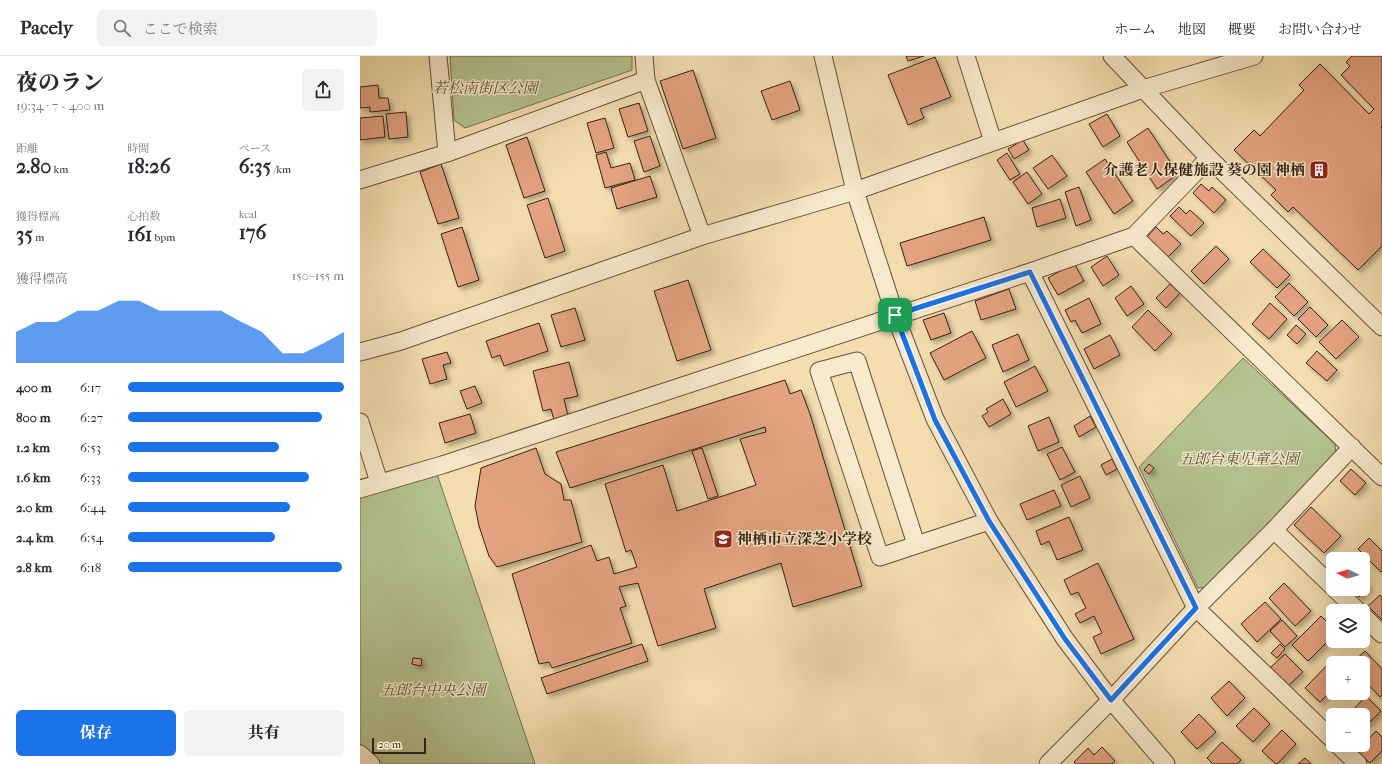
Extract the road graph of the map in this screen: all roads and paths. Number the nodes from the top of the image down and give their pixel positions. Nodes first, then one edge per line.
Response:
1 (438, 56) edge
2 (644, 56) edge
3 (823, 56) edge
4 (966, 56) edge
5 (1112, 56) edge
6 (1254, 56) edge
7 (646, 80) junction
8 (1143, 89) junction
9 (993, 142) junction
10 (447, 153) junction
11 (1209, 158) junction
12 (360, 180) edge
13 (855, 191) junction
14 (702, 236) junction
15 (1134, 236) junction
16 (1030, 272) junction
17 (895, 315) junction
18 (1382, 327) edge
19 (360, 352) edge
20 (360, 422) edge
21 (1352, 447) junction
22 (1382, 477) edge
23 (379, 482) junction
24 (360, 489) edge
25 (989, 521) junction
26 (1274, 530) junction
27 (916, 544) dead end
28 (1326, 580) edge
29 (1342, 596) edge
30 (1351, 604) edge
31 (1196, 608) junction
32 (1370, 623) edge
33 (1382, 634) edge
34 (1111, 700) junction
35 (1326, 733) edge
36 (1345, 752) edge
37 (360, 754) edge
38 (371, 764) edge
39 (1048, 764) edge
40 (1166, 764) edge
41 (1358, 764) edge

1 - 10 street
2 - 7 street
3 - 13 street
4 - 9 street
5 - 8 street
6 - 8 street
7 - 10 street
7 - 14 street
8 - 9 street
8 - 11 street
9 - 13 street
10 - 12 street
11 - 15 street
11 - 18 street
13 - 14 street
13 - 17 street
14 - 19 street
15 - 16 street
15 - 21 street
16 - 17 street
16 - 31 street
17 - 23 street
17 - 25 street
20 - 23 street
21 - 22 street
21 - 26 street
23 - 24 street
25 - 27 street
25 - 34 street
26 - 28 street
26 - 31 street
29 - 30 street
31 - 34 street
31 - 35 street
32 - 33 street
34 - 39 street
34 - 40 street
36 - 41 street
37 - 38 street

